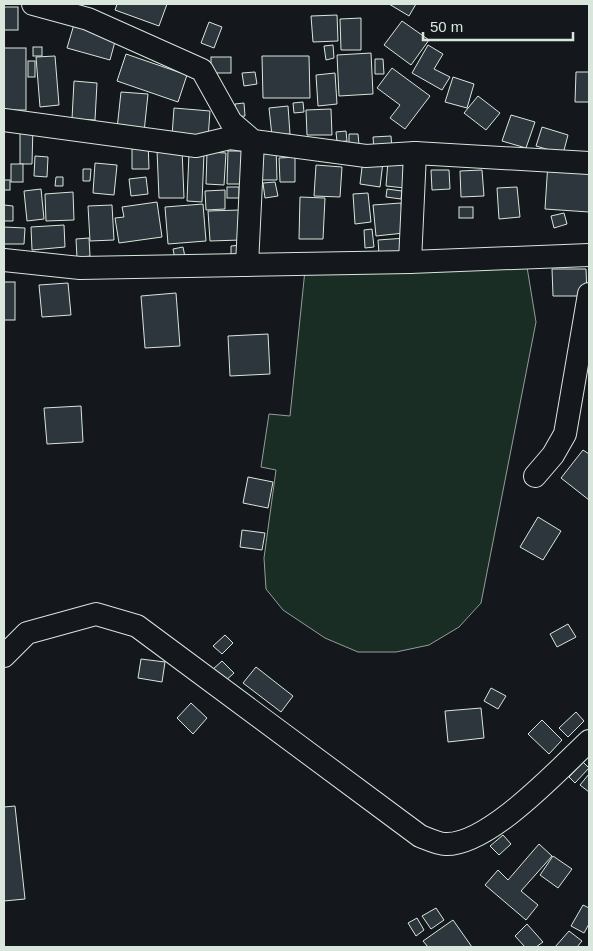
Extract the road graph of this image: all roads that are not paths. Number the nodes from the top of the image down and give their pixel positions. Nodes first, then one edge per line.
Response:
1 (33, 4) edge
2 (4, 120) edge
3 (252, 141) junction
4 (416, 153) junction
5 (589, 163) edge
6 (589, 255) edge
7 (4, 260) edge
8 (410, 262) junction
9 (247, 265) junction
10 (589, 294) edge
11 (535, 476) dead end
12 (4, 656) edge
13 (589, 742) edge

1 - 3 street
2 - 3 street
3 - 4 street
3 - 9 street
4 - 5 street
4 - 8 street
6 - 8 street
7 - 9 street
8 - 9 street
10 - 11 street
12 - 13 street

